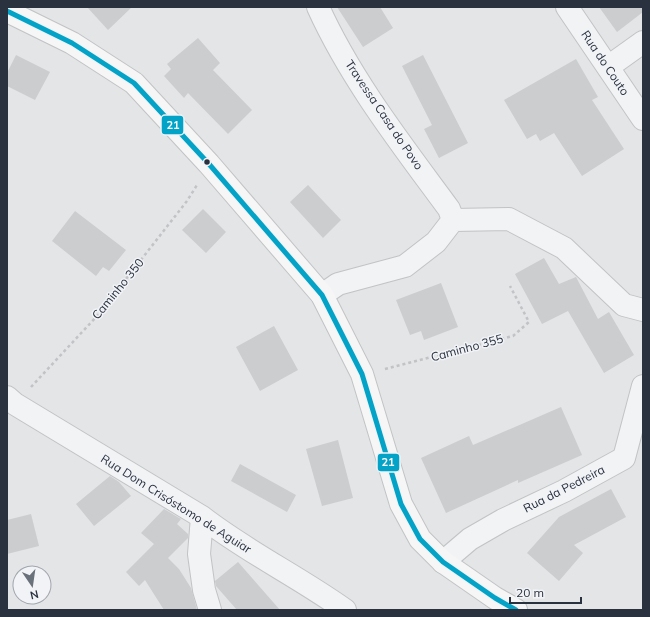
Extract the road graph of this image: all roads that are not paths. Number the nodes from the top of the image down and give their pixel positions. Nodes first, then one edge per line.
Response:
1 (318, 7) edge
2 (567, 7) edge
3 (7, 11) edge
4 (643, 42) edge
5 (608, 67) junction
6 (643, 119) edge
7 (453, 220) junction
8 (322, 295) junction
9 (643, 310) edge
10 (643, 386) edge
11 (11, 401) edge
12 (202, 517) junction
13 (443, 562) junction
14 (210, 610) edge
15 (345, 610) edge
16 (516, 610) edge

1 - 7 street, Travessa Casa do Povo
2 - 5 street, Rua do Couto
3 - 8 main road
4 - 5 street
5 - 6 street, Rua do Couto
7 - 8 street
7 - 9 street
8 - 13 main road
10 - 13 street, Rua da Pedreira
11 - 12 street, Rua Dom Crisóstomo de Aguiar
12 - 14 street
12 - 15 street, Rua Dom Crisóstomo de Aguiar
13 - 16 main road

